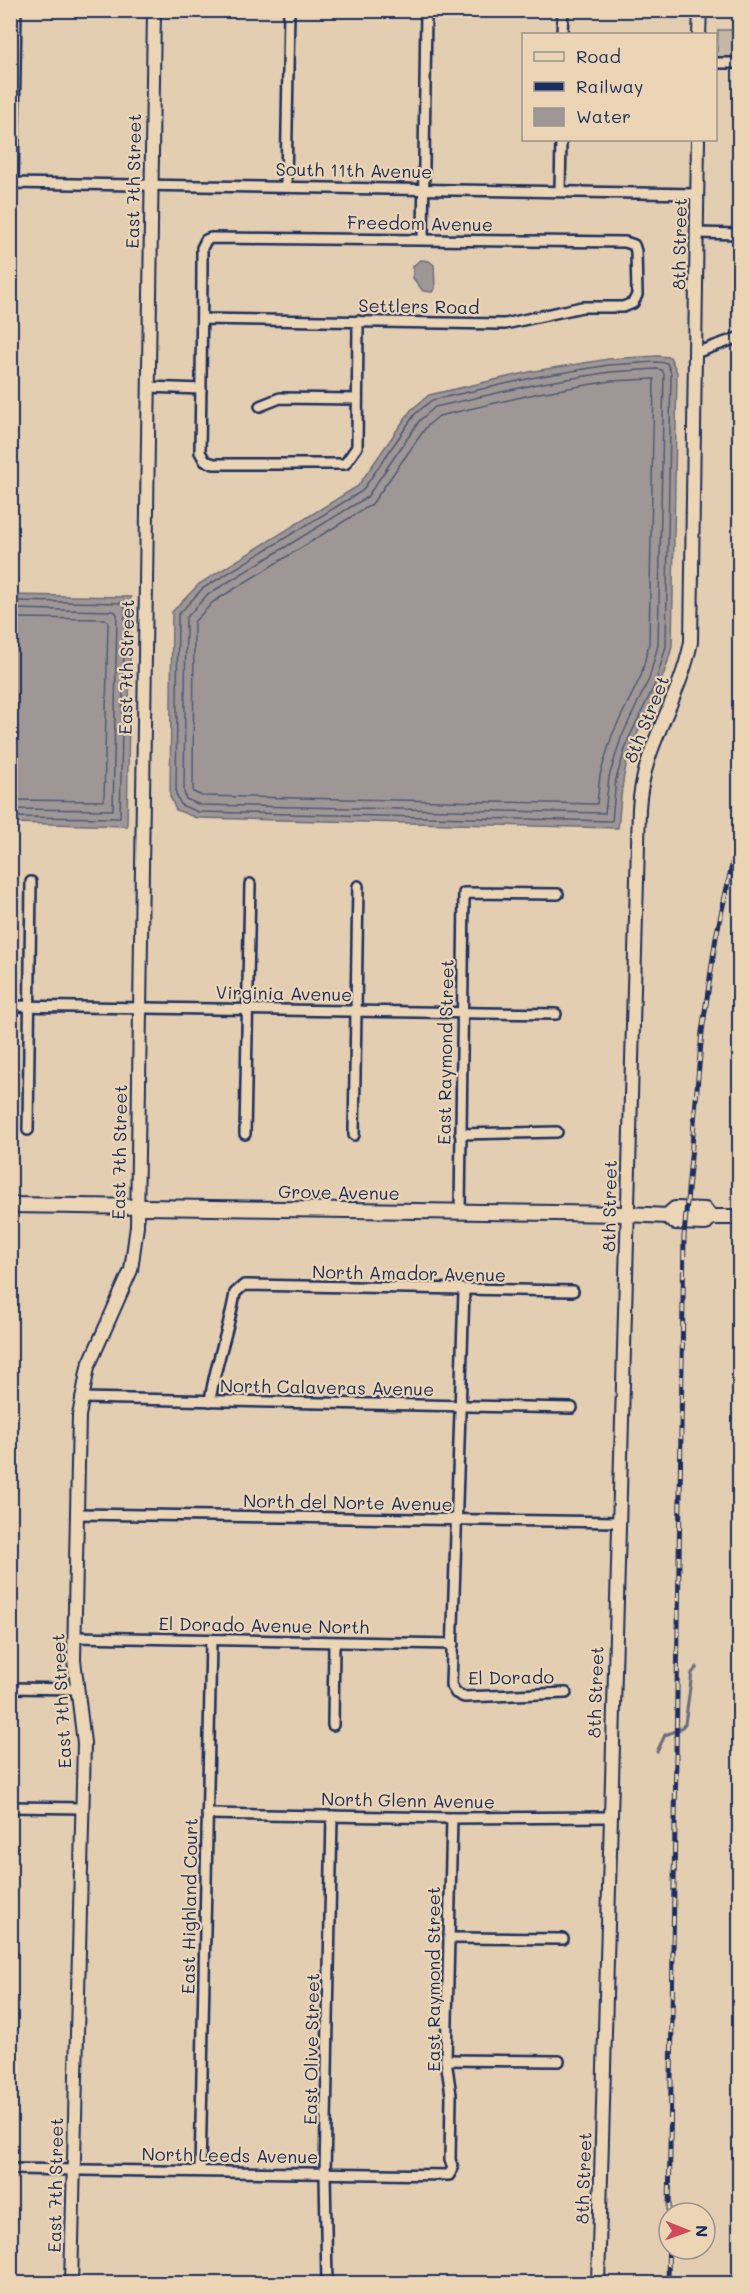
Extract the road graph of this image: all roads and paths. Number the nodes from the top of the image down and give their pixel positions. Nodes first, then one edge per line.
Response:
1 (16, 10) edge
2 (154, 10) edge
3 (289, 10) edge
4 (426, 10) edge
5 (563, 10) edge
6 (700, 10) edge
7 (562, 33) edge
8 (699, 33) edge
9 (717, 63) edge
10 (740, 63) edge
11 (561, 141) edge
12 (698, 141) edge
13 (12, 183) edge
14 (151, 183) junction
15 (286, 186) junction
16 (423, 188) junction
17 (560, 190) junction
18 (698, 194) junction
19 (697, 233) junction
20 (740, 234) edge
21 (423, 239) junction
22 (633, 303) joint
23 (202, 319) junction
24 (358, 321) junction
25 (740, 337) edge
26 (695, 353) junction
27 (148, 387) junction
28 (201, 389) junction
29 (357, 399) junction
30 (260, 406) dead end
31 (31, 882) dead end
32 (250, 884) dead end
33 (358, 886) dead end
34 (558, 894) dead end
35 (10, 1006) edge
36 (30, 1006) junction
37 (139, 1008) junction
38 (248, 1009) junction
39 (355, 1011) junction
40 (462, 1013) junction
41 (556, 1014) dead end
42 (28, 1130) dead end
43 (556, 1132) dead end
44 (245, 1134) dead end
45 (460, 1134) junction
46 (354, 1135) dead end
47 (10, 1205) edge
48 (137, 1207) junction
49 (460, 1212) junction
50 (627, 1214) junction
51 (740, 1217) edge
52 (464, 1291) junction
53 (573, 1291) dead end
54 (81, 1398) junction
55 (210, 1401) junction
56 (461, 1406) junction
57 (572, 1408) dead end
58 (77, 1514) junction
59 (457, 1521) junction
60 (618, 1522) junction
61 (74, 1637) junction
62 (211, 1641) junction
63 (334, 1643) junction
64 (453, 1644) junction
65 (10, 1688) edge
66 (77, 1689) junction
67 (566, 1693) dead end
68 (333, 1725) dead end
69 (10, 1807) edge
70 (83, 1808) junction
71 (207, 1814) junction
72 (332, 1816) junction
73 (609, 1816) junction
74 (452, 1818) junction
75 (449, 1938) junction
76 (563, 1939) dead end
77 (446, 2060) junction
78 (559, 2061) dead end
79 (10, 2169) edge
80 (74, 2169) junction
81 (200, 2171) junction
82 (325, 2174) junction
83 (449, 2175) joint
84 (71, 2283) edge
85 (327, 2283) edge
86 (598, 2283) edge

1 - 13 street
2 - 14 street, East 7th Street
3 - 15 street
4 - 16 street
5 - 7 street
6 - 8 street
9 - 10 street
11 - 17 street
12 - 18 street, 8th Street
13 - 14 street, South 11th Avenue
14 - 15 street, South 11th Avenue
14 - 27 street, East 7th Street
15 - 16 street, South 11th Avenue
16 - 17 street, South 11th Avenue
16 - 21 street
17 - 18 street, South 11th Avenue
18 - 19 street, 8th Street
19 - 20 street
19 - 26 street, 8th Street
21 - 22 street, Freedom Avenue
21 - 23 street, Freedom Avenue
22 - 24 street, Settlers Road
23 - 24 street, Settlers Road
23 - 28 street
24 - 29 street
25 - 26 street
26 - 50 street, 8th Street
27 - 28 street
27 - 37 street, East 7th Street
28 - 29 street
29 - 30 street
31 - 36 street
32 - 38 street
33 - 39 street
34 - 40 street, East Raymond Street
35 - 36 street, Virginia Avenue
36 - 37 street, Virginia Avenue
36 - 42 street
37 - 38 street, Virginia Avenue
37 - 48 street, East 7th Street
38 - 39 street, Virginia Avenue
38 - 44 street
39 - 40 street, Virginia Avenue
39 - 46 street
40 - 41 street, Virginia Avenue
40 - 45 street, East Raymond Street
43 - 45 street
45 - 49 street, East Raymond Street
47 - 48 main road, Grove Avenue
48 - 49 main road, Grove Avenue
48 - 54 street, East 7th Street
49 - 50 main road, Grove Avenue
50 - 51 main road, Grove Avenue
50 - 60 street, 8th Street
52 - 53 street, North Amador Avenue
52 - 55 street, North Amador Avenue
52 - 56 street
54 - 55 street, North Calaveras Avenue
54 - 58 street, East 7th Street
55 - 56 street, North Calaveras Avenue
56 - 57 street, North Calaveras Avenue
56 - 59 street
58 - 59 street, North del Norte Avenue
58 - 61 street, East 7th Street
59 - 60 street, North del Norte Avenue
59 - 64 street
60 - 73 street, 8th Street
61 - 62 street, El Dorado Avenue North
61 - 66 street, East 7th Street
62 - 63 street, El Dorado Avenue North
62 - 71 street, East Highland Court
63 - 64 street, El Dorado Avenue North
63 - 68 street
64 - 67 street, El Dorado
65 - 66 street
66 - 70 street, East 7th Street
69 - 70 street
70 - 80 street, East 7th Street
71 - 72 street, North Glenn Avenue
71 - 81 street, East Highland Court
72 - 74 street, North Glenn Avenue
72 - 82 street, East Olive Street
73 - 74 street, North Glenn Avenue
73 - 86 street, 8th Street
74 - 75 street, East Raymond Street
75 - 76 street
75 - 77 street, East Raymond Street
77 - 78 street
77 - 83 street, East Raymond Street
79 - 80 street, North Leeds Avenue
80 - 81 street, North Leeds Avenue
80 - 84 street, East 7th Street
81 - 82 street, North Leeds Avenue
82 - 83 street, North Leeds Avenue
82 - 85 street, East Olive Street

